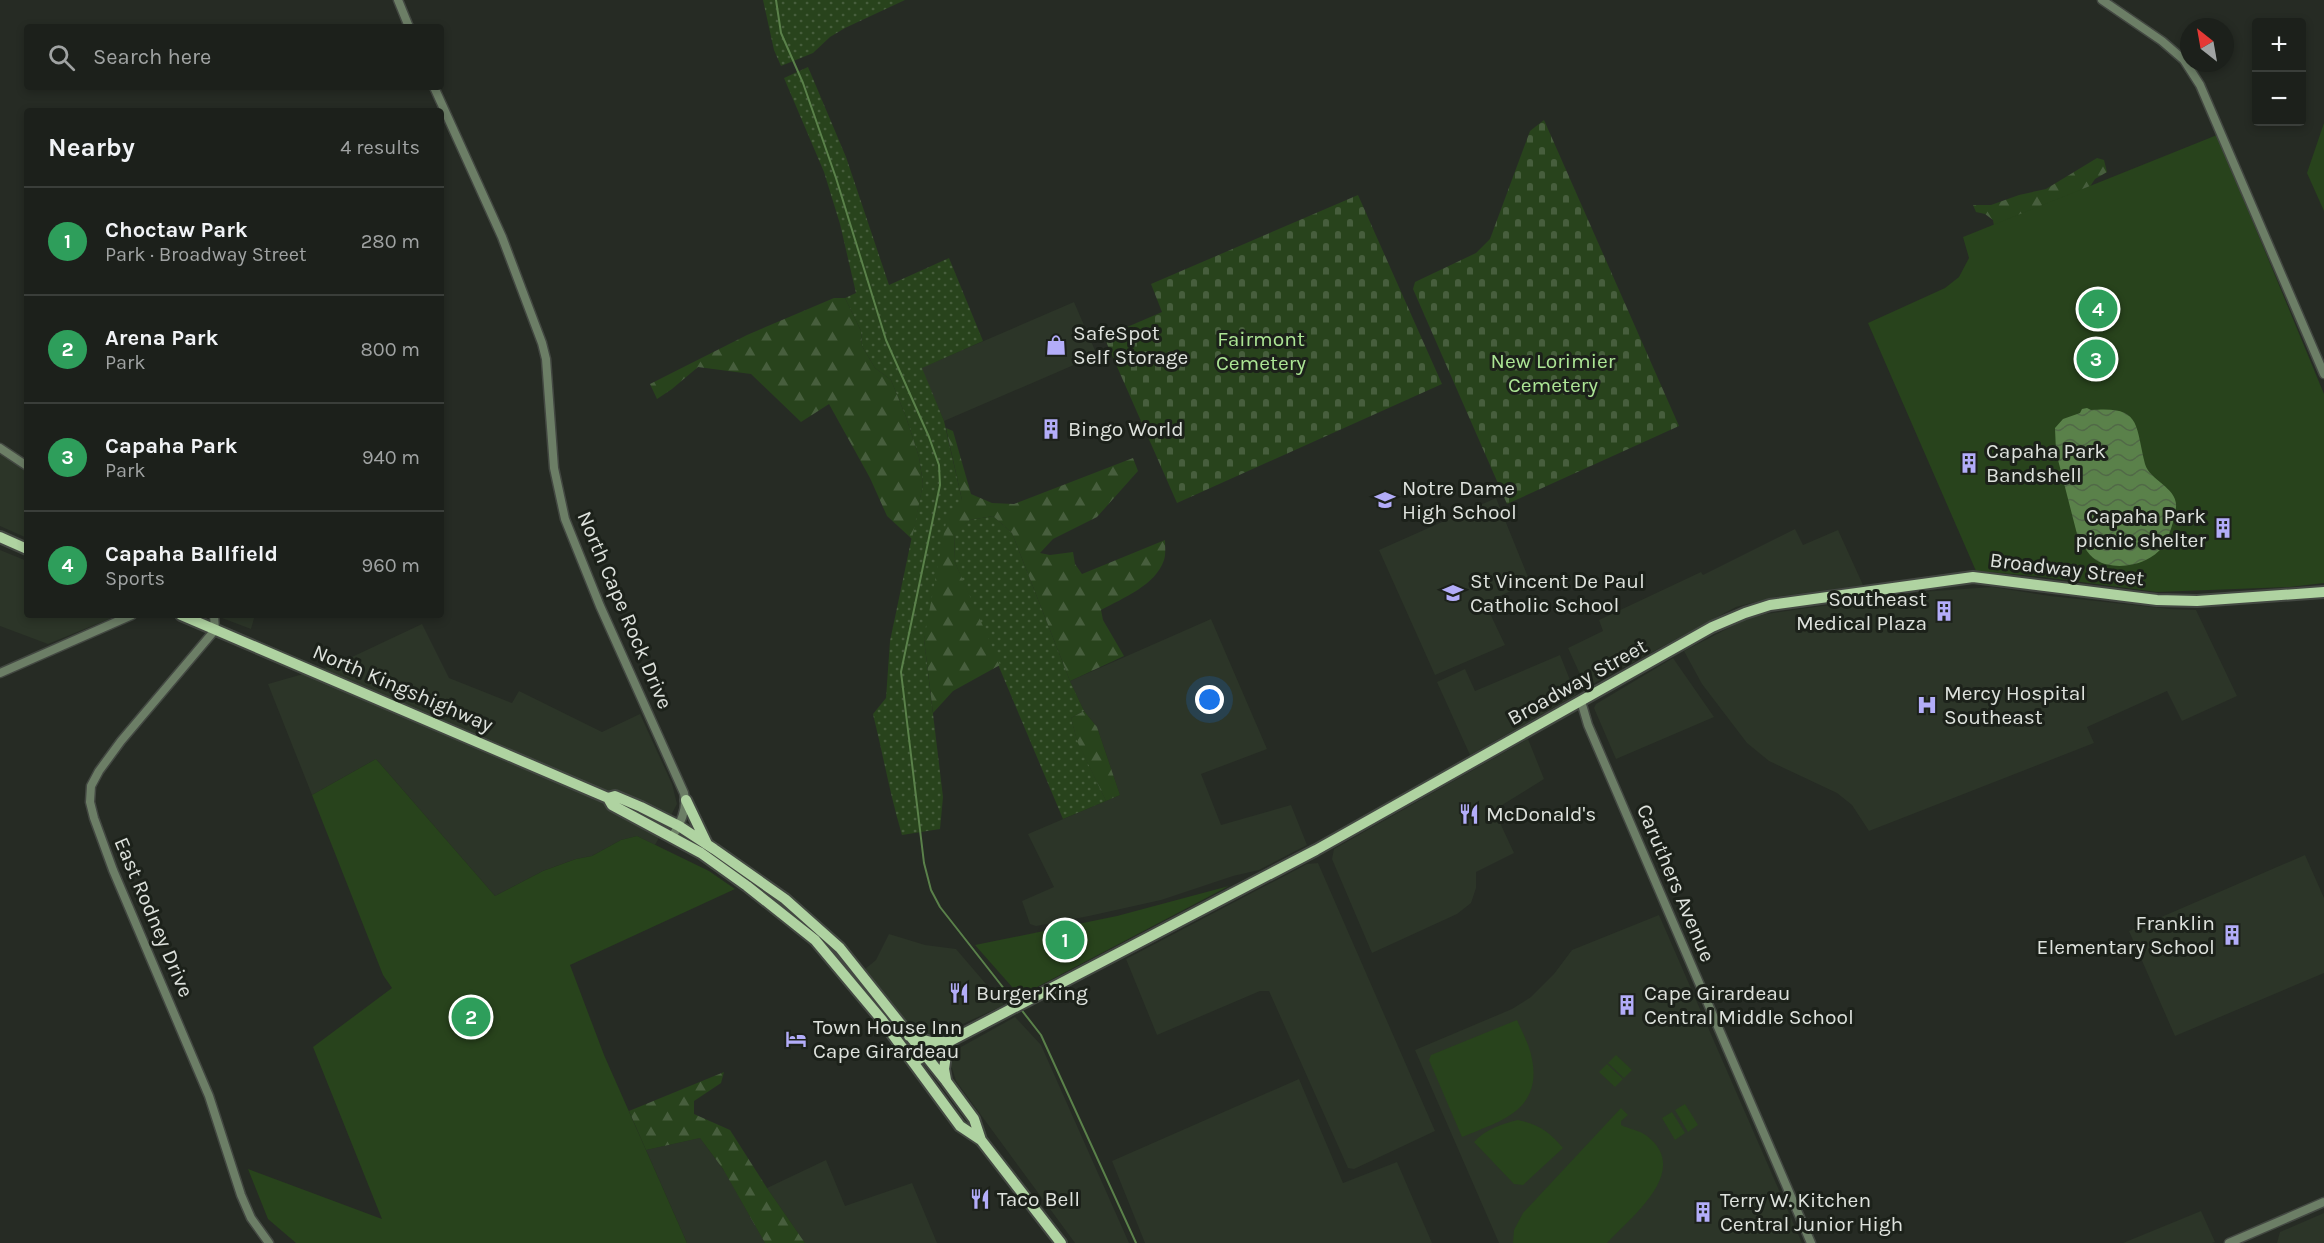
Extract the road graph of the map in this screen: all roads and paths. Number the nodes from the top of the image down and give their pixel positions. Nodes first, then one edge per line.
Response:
1 (398, 0) edge
2 (2102, 0) edge
3 (408, 24) edge
4 (435, 90) edge
5 (444, 108) edge
6 (444, 109) edge
7 (2324, 374) edge
8 (0, 448) edge
9 (24, 464) edge
10 (0, 537) edge
11 (24, 548) edge
12 (2324, 592) edge
13 (125, 618) edge
14 (188, 618) edge
15 (214, 618) edge
16 (215, 630) junction
17 (0, 673) edge
18 (1581, 701) junction
19 (609, 798) junction
20 (686, 800) junction
21 (679, 826) junction
22 (672, 837) junction
23 (707, 844) junction
24 (909, 1036) junction
25 (948, 1042) junction
26 (925, 1055) junction
27 (914, 1062) junction
28 (946, 1082) junction
29 (981, 1140) junction
30 (2324, 1202) edge
31 (269, 1243) edge
32 (1061, 1243) edge
33 (1811, 1243) edge
34 (2229, 1243) edge

1 - 3 street
2 - 7 street
4 - 5 street, North Cape Rock Drive
6 - 20 street, North Cape Rock Drive
8 - 9 street
10 - 11 main road
12 - 18 main road, Broadway Street
13 - 17 street
14 - 16 main road, North Kingshighway
15 - 16 street
16 - 19 main road, North Kingshighway
16 - 31 street, East Rodney Drive
18 - 25 main road, Broadway Street
18 - 33 street, Caruthers Avenue
19 - 21 main road, North Kingshighway
19 - 22 main road, North Kingshighway
20 - 21 street
20 - 23 main road
21 - 22 street
21 - 23 main road, North Kingshighway
22 - 27 main road, North Kingshighway
23 - 24 main road, North Kingshighway
24 - 25 main road
24 - 26 main road, North Kingshighway
25 - 26 main road, Broadway Street
25 - 28 main road
26 - 27 main road, Broadway Street
26 - 28 main road, North Kingshighway
27 - 29 main road, North Kingshighway
28 - 29 main road, North Kingshighway
29 - 32 main road, North Kingshighway
30 - 34 street

